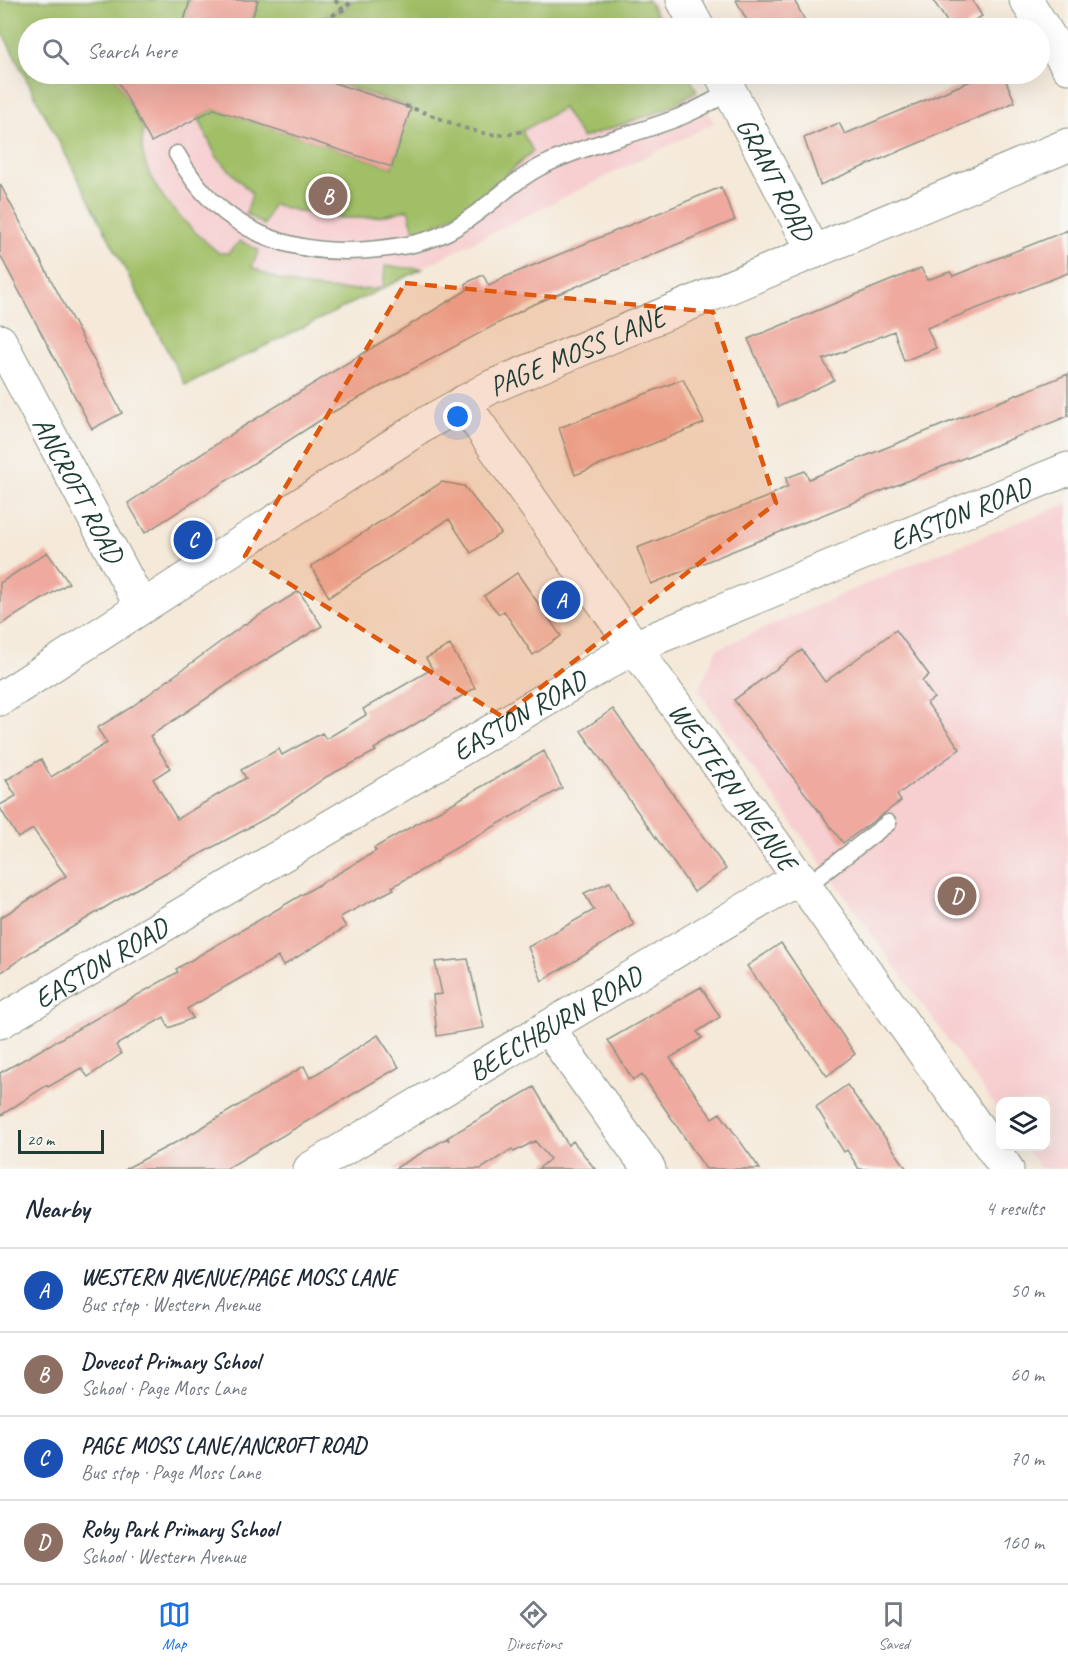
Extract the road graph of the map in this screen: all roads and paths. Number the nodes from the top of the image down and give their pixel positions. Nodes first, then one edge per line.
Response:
1 (335, 0) edge
2 (353, 0) edge
3 (683, 0) edge
4 (1026, 0) edge
5 (343, 10) junction
6 (327, 18) edge
7 (693, 18) edge
8 (1037, 18) edge
9 (1050, 38) edge
10 (1068, 67) edge
11 (723, 84) edge
12 (727, 84) edge
13 (405, 106) dead end
14 (522, 131) dead end
15 (1068, 146) edge
16 (177, 154) dead end
17 (813, 252) junction
18 (0, 341) edge
19 (463, 402) junction
20 (1068, 469) edge
21 (141, 606) junction
22 (634, 647) junction
23 (0, 699) edge
24 (888, 823) dead end
25 (803, 882) junction
26 (0, 1022) edge
27 (548, 1028) junction
28 (310, 1169) edge
29 (649, 1169) edge
30 (1007, 1169) edge

1 - 5 path
2 - 5 path
3 - 7 street
4 - 8 street
5 - 6 path
9 - 10 street
11 - 16 lane
12 - 17 street, GRANT ROAD
13 - 14 path
15 - 17 street, PAGE MOSS LANE
17 - 19 street, PAGE MOSS LANE
18 - 21 street, ANCROFT ROAD
19 - 21 street, PAGE MOSS LANE
19 - 22 street, WESTERN AVENUE
20 - 22 street, EASTON ROAD
21 - 23 street, PAGE MOSS LANE
22 - 25 street, WESTERN AVENUE
22 - 26 street, EASTON ROAD
24 - 25 lane
25 - 27 street, BEECHBURN ROAD
25 - 30 street, WESTERN AVENUE
27 - 28 street, BEECHBURN ROAD
27 - 29 street

